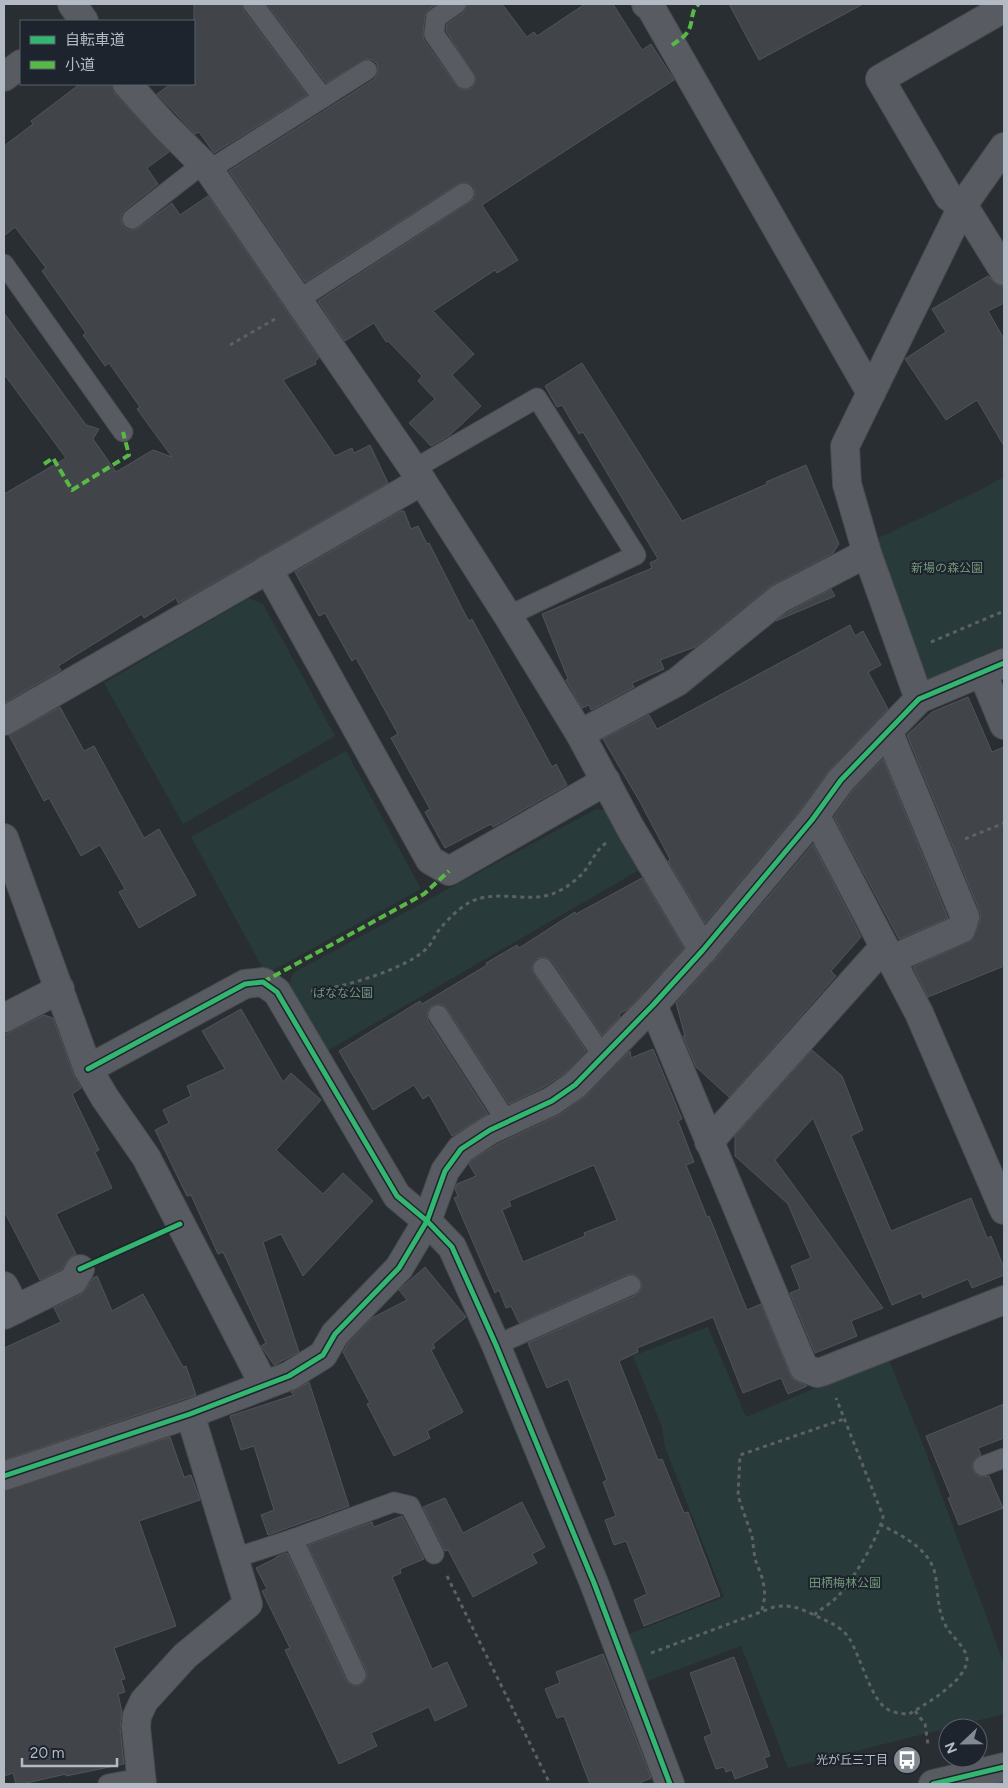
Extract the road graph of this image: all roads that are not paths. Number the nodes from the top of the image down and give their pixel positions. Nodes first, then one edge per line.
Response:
1 (72, 4) edge
2 (253, 4) edge
3 (456, 4) edge
4 (646, 4) edge
5 (1004, 8) edge
6 (82, 20) edge
7 (20, 65) edge
8 (367, 70) dead end
9 (4, 77) edge
10 (465, 79) dead end
11 (128, 85) edge
12 (323, 98) junction
13 (1004, 147) edge
14 (206, 166) junction
15 (464, 193) dead end
16 (963, 205) junction
17 (132, 219) dead end
18 (4, 264) edge
19 (1004, 271) edge
20 (299, 302) junction
21 (871, 393) junction
22 (123, 432) dead end
23 (418, 475) junction
24 (867, 553) junction
25 (268, 570) junction
26 (508, 616) junction
27 (993, 668) edge
28 (919, 699) junction
29 (4, 721) edge
30 (1004, 725) edge
31 (888, 732) junction
32 (580, 734) junction
33 (606, 781) junction
34 (812, 820) junction
35 (4, 838) edge
36 (703, 950) junction
37 (887, 954) junction
38 (543, 968) dead end
39 (60, 989) junction
40 (653, 1005) junction
41 (438, 1016) dead end
42 (4, 1018) edge
43 (603, 1056) junction
44 (88, 1069) junction
45 (507, 1122) junction
46 (710, 1142) junction
47 (1004, 1210) edge
48 (427, 1221) junction
49 (80, 1269) dead end
50 (631, 1285) dead end
51 (1004, 1300) edge
52 (8, 1303) edge
53 (496, 1345) junction
54 (264, 1385) junction
55 (190, 1414) junction
56 (1004, 1458) edge
57 (983, 1466) dead end
58 (4, 1476) edge
59 (293, 1539) junction
60 (434, 1554) road end
61 (236, 1558) junction
62 (356, 1675) dead end
63 (1004, 1767) edge
64 (142, 1781) edge
65 (108, 1784) edge
66 (670, 1784) edge
67 (933, 1784) edge

1 - 6 street
2 - 12 lane
3 - 10 lane
4 - 21 street
5 - 16 street
7 - 9 street
8 - 12 lane
11 - 14 street
12 - 14 lane
13 - 16 street
14 - 17 lane
14 - 20 street
15 - 20 lane
16 - 19 street
16 - 21 street
18 - 22 lane
20 - 23 street
21 - 24 street
23 - 25 street
23 - 26 street
23 - 26 lane
24 - 28 street
24 - 32 street
25 - 29 street
25 - 33 street
26 - 32 street
27 - 28 street
27 - 30 street
28 - 31 street
31 - 34 street
31 - 37 street
32 - 33 street
33 - 36 street
34 - 36 street
34 - 37 street
35 - 39 street
36 - 40 street
37 - 46 street
37 - 47 street
38 - 43 lane
39 - 42 street
39 - 44 street
40 - 43 street
40 - 46 street
41 - 45 lane
43 - 45 street
44 - 48 street
44 - 54 street
45 - 48 street
46 - 51 street
48 - 53 street
48 - 54 street
49 - 52 street
50 - 53 lane
53 - 66 street
54 - 55 street
55 - 58 street
55 - 61 street
56 - 57 lane
59 - 60 lane
59 - 61 lane
59 - 62 lane
61 - 64 street
63 - 67 street
64 - 65 lane

